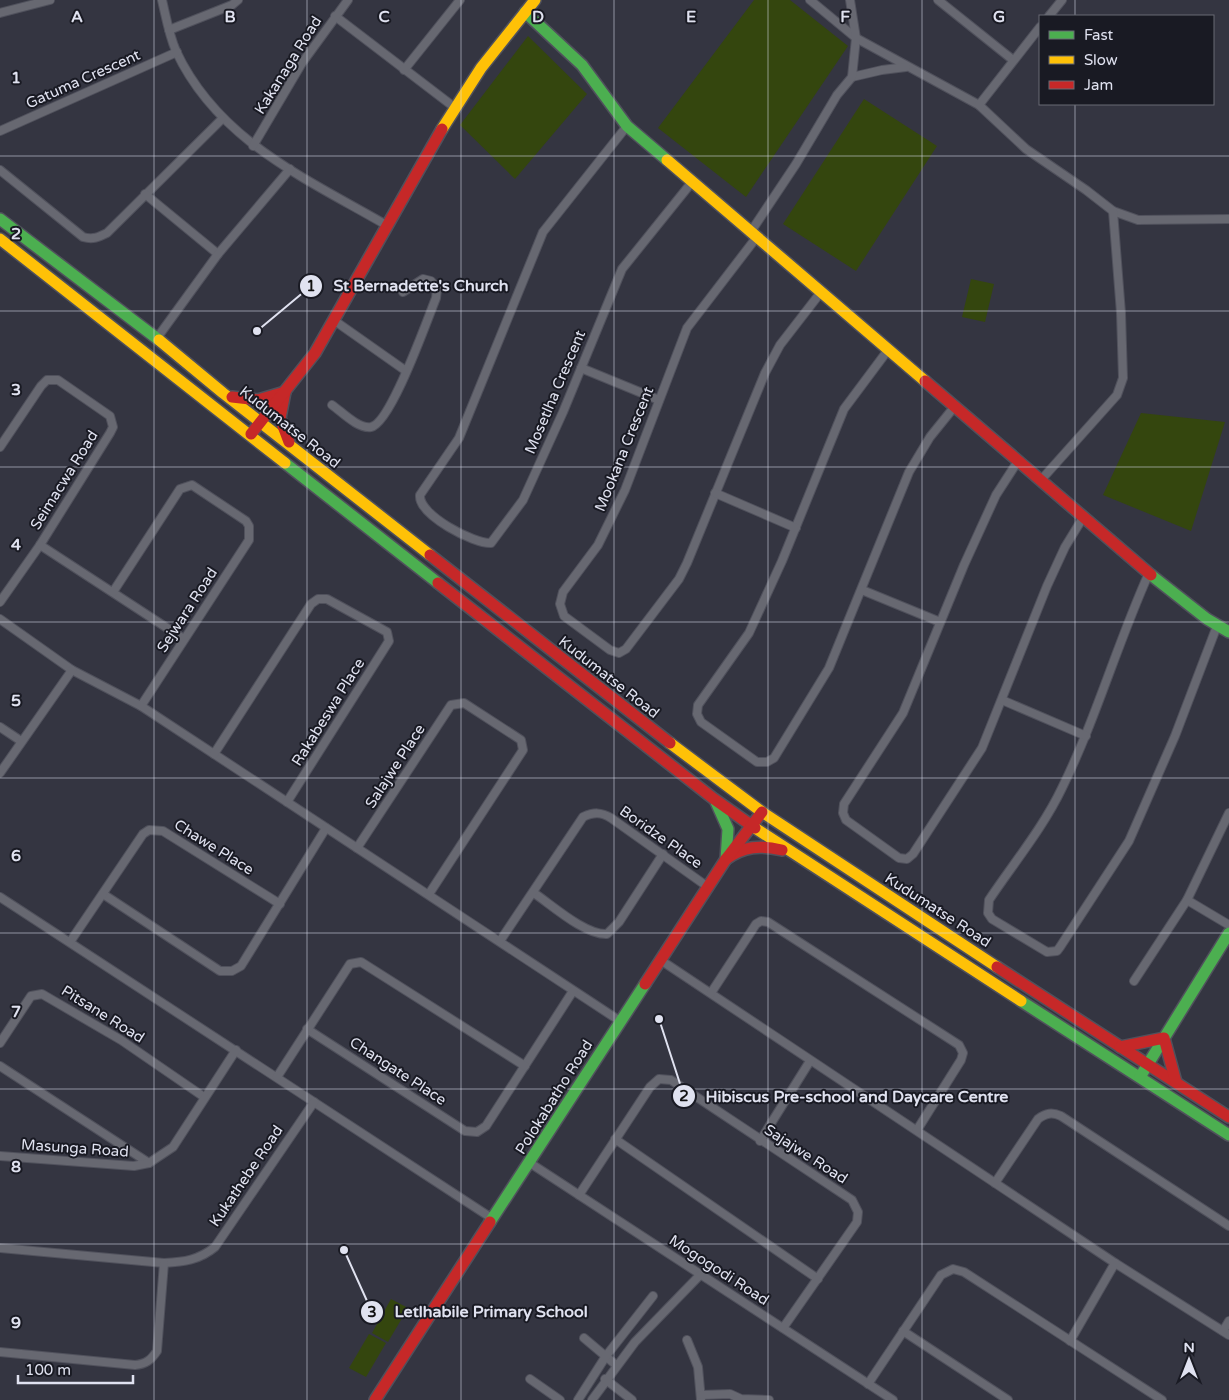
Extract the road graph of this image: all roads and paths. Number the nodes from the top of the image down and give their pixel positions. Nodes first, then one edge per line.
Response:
1 (50, 0) edge
2 (162, 0) edge
3 (238, 0) edge
4 (348, 0) edge
5 (460, 0) edge
6 (535, 0) edge
7 (810, 0) edge
8 (850, 0) edge
9 (1062, 0) edge
10 (944, 2) edge
11 (525, 12) junction
12 (0, 14) edge
13 (1050, 15) edge
14 (335, 16) junction
15 (1039, 28) edge
16 (169, 30) junction
17 (856, 38) junction
18 (177, 52) junction
19 (1013, 60) junction
20 (907, 67) junction
21 (404, 70) junction
22 (852, 77) junction
23 (979, 106) junction
24 (454, 107) junction
25 (222, 119) junction
26 (627, 126) junction
27 (0, 131) edge
28 (253, 146) junction
29 (290, 169) junction
30 (0, 170) edge
31 (692, 182) junction
32 (145, 194) junction
33 (1113, 212) junction
34 (0, 219) edge
35 (1229, 219) edge
36 (388, 226) junction
37 (753, 235) junction
38 (0, 239) edge
39 (218, 254) junction
40 (403, 292) dead end
41 (821, 292) junction
42 (335, 321) junction
43 (157, 338) junction
44 (888, 350) junction
45 (581, 368) junction
46 (406, 370) junction
47 (285, 392) junction
48 (223, 393) junction
49 (659, 400) junction
50 (332, 406) dead end
51 (956, 406) junction
52 (261, 422) junction
53 (251, 434) junction
54 (291, 446) junction
55 (0, 447) edge
56 (1018, 461) junction
57 (1041, 480) junction
58 (715, 493) junction
59 (1084, 516) junction
60 (796, 528) junction
61 (40, 545) junction
62 (1149, 573) junction
63 (862, 590) junction
64 (113, 592) junction
65 (0, 602) edge
66 (0, 619) edge
67 (940, 622) junction
68 (1217, 626) junction
69 (1229, 632) edge
70 (184, 639) junction
71 (72, 670) junction
72 (1002, 700) junction
73 (141, 706) junction
74 (0, 727) edge
75 (1086, 736) junction
76 (21, 741) junction
77 (214, 754) junction
78 (0, 773) edge
79 (714, 799) junction
80 (287, 802) junction
81 (762, 812) junction
82 (1229, 813) edge
83 (752, 825) junction
84 (326, 828) junction
85 (357, 848) junction
86 (790, 853) junction
87 (663, 854) junction
88 (726, 859) junction
89 (708, 887) junction
90 (534, 893) junction
91 (103, 894) junction
92 (429, 894) junction
93 (0, 897) edge
94 (1187, 900) junction
95 (280, 904) junction
96 (1229, 926) edge
97 (1229, 933) edge
98 (500, 941) junction
99 (70, 942) junction
100 (662, 961) junction
101 (1134, 981) dead end
102 (573, 991) junction
103 (711, 993) junction
104 (620, 1021) junction
105 (307, 1029) junction
106 (1164, 1038) junction
107 (0, 1043) edge
108 (1120, 1046) junction
109 (236, 1050) junction
110 (810, 1061) junction
111 (1149, 1064) junction
112 (0, 1066) edge
113 (525, 1066) junction
114 (277, 1077) junction
115 (1140, 1077) junction
116 (1176, 1082) junction
117 (204, 1097) junction
118 (314, 1102) junction
119 (1229, 1117) edge
120 (917, 1130) junction
121 (1229, 1135) edge
122 (615, 1138) junction
123 (760, 1141) junction
124 (0, 1156) edge
125 (149, 1163) junction
126 (530, 1163) junction
127 (995, 1183) junction
128 (579, 1195) junction
129 (493, 1218) junction
130 (1229, 1226) edge
131 (0, 1248) edge
132 (164, 1263) junction
133 (1115, 1263) junction
134 (700, 1274) junction
135 (818, 1279) junction
136 (653, 1296) dead end
137 (1229, 1321) edge
138 (783, 1328) junction
139 (903, 1331) junction
140 (1226, 1333) edge
141 (584, 1338) dead end
142 (687, 1340) dead end
143 (1070, 1340) junction
144 (0, 1352) edge
145 (606, 1356) junction
146 (616, 1365) junction
147 (530, 1379) dead end
148 (605, 1379) junction
149 (868, 1384) junction
150 (701, 1397) edge
151 (375, 1400) edge
152 (560, 1400) edge
153 (578, 1400) edge
154 (592, 1400) edge
155 (632, 1400) edge
156 (768, 1400) edge
157 (893, 1400) edge
158 (1008, 1400) edge
159 (1162, 1400) edge

1 - 12 street
2 - 16 street
3 - 16 street
4 - 14 street, Kakanaga Road
5 - 21 street
6 - 11 main road
7 - 17 street
8 - 17 street
9 - 13 street
10 - 19 street
11 - 24 main road
11 - 26 main road
14 - 21 street
14 - 28 street, Kakanaga Road
15 - 19 street
16 - 18 street
17 - 20 street
17 - 22 street
18 - 25 street
18 - 27 street, Gatuma Crescent
19 - 23 street
20 - 22 street
20 - 23 street
21 - 24 street
22 - 37 street, Mookana Crescent
23 - 33 street
24 - 36 main road
25 - 28 street
25 - 32 street
26 - 31 main road
26 - 45 street, Mosetlha Crescent
28 - 29 street
29 - 36 street
29 - 39 street
30 - 32 street
31 - 37 main road
31 - 45 street, Mosetlha Crescent
32 - 39 street
33 - 35 street
33 - 57 street
34 - 43 main road, Kudumatse Road
36 - 42 main road
37 - 41 main road
37 - 49 street, Mookana Crescent
38 - 53 main road, Kudumatse Road
39 - 43 street
40 - 46 street
41 - 44 main road
41 - 58 street
42 - 46 street
42 - 47 main road
43 - 48 main road, Kudumatse Road
44 - 51 main road
44 - 60 street
45 - 49 street
46 - 50 street
47 - 48 main road
47 - 52 main road
47 - 54 main road
48 - 52 main road, Kudumatse Road
49 - 58 street, Mookana Crescent
51 - 56 main road
51 - 63 street
52 - 53 main road
52 - 54 main road, Kudumatse Road
53 - 79 main road, Kudumatse Road
54 - 81 main road, Kudumatse Road
55 - 61 street, Seimacwa Road
56 - 57 main road
56 - 67 street
57 - 59 main road
58 - 60 street
59 - 62 main road
59 - 72 street
60 - 63 street
61 - 64 street
61 - 65 street, Seimacwa Road
62 - 68 main road
62 - 75 street
63 - 67 street
64 - 70 street
64 - 70 street, Sejwara Road
66 - 71 street
67 - 72 street
68 - 69 main road
68 - 75 street
70 - 73 street, Sejwara Road
71 - 73 street
71 - 76 street
72 - 75 street
73 - 77 street
74 - 76 street
76 - 78 street
77 - 80 street
77 - 80 street, Rakabeswa Place
79 - 83 main road, Kudumatse Road
79 - 88 main road
80 - 84 street
81 - 83 main road, Polokabatho Road
81 - 108 main road, Kudumatse Road
82 - 94 street
83 - 86 main road, Kudumatse Road
83 - 88 main road, Polokabatho Road
84 - 85 street
84 - 95 street
85 - 92 street
85 - 92 street, Salajwe Place
86 - 88 main road
86 - 115 main road, Kudumatse Road
87 - 89 street, Boridze Place
87 - 90 street
87 - 90 street, Boridze Place
88 - 89 main road, Polokabatho Road
89 - 100 main road, Polokabatho Road
90 - 98 street
91 - 95 street, Chawe Place
91 - 95 street
91 - 99 street
92 - 98 street
93 - 99 street
94 - 96 street
94 - 101 street
97 - 106 main road
98 - 102 street
99 - 109 street
100 - 103 street
100 - 104 main road, Polokabatho Road
102 - 104 street
102 - 113 street
103 - 110 street
103 - 120 street
104 - 126 main road, Polokabatho Road
105 - 113 street, Changate Place
105 - 113 street
105 - 114 street
106 - 108 main road
106 - 111 main road
106 - 116 main road
107 - 117 street, Pitsane Road
108 - 111 main road, Kudumatse Road
109 - 114 street
109 - 117 street
110 - 120 street
110 - 123 street
111 - 115 main road
111 - 116 main road, Kudumatse Road
112 - 125 street
114 - 118 street
115 - 121 main road, Kudumatse Road
116 - 119 main road, Kudumatse Road
117 - 125 street
118 - 129 street
118 - 132 street, Kukathebe Road
120 - 127 street
122 - 123 street, Sajajwe Road
122 - 128 street, Sajajwe Road
122 - 135 street
123 - 135 street, Sajajwe Road
124 - 125 street, Masunga Road
126 - 128 street, Mogogodi Road
126 - 129 main road, Polokabatho Road
127 - 130 street
127 - 133 street
128 - 134 street, Mogogodi Road
129 - 151 main road, Polokabatho Road
131 - 132 street
132 - 144 street
133 - 140 street
133 - 143 street
134 - 138 street, Mogogodi Road
134 - 146 street
135 - 138 street, Sajajwe Road
136 - 145 street
137 - 140 street
138 - 149 street, Mogogodi Road
139 - 143 street
139 - 149 street
139 - 158 street
141 - 145 street
142 - 150 street
143 - 159 street
145 - 146 street
145 - 153 street
146 - 148 street
147 - 152 street
148 - 154 street
148 - 155 street
149 - 157 street, Mogogodi Road
150 - 156 street

